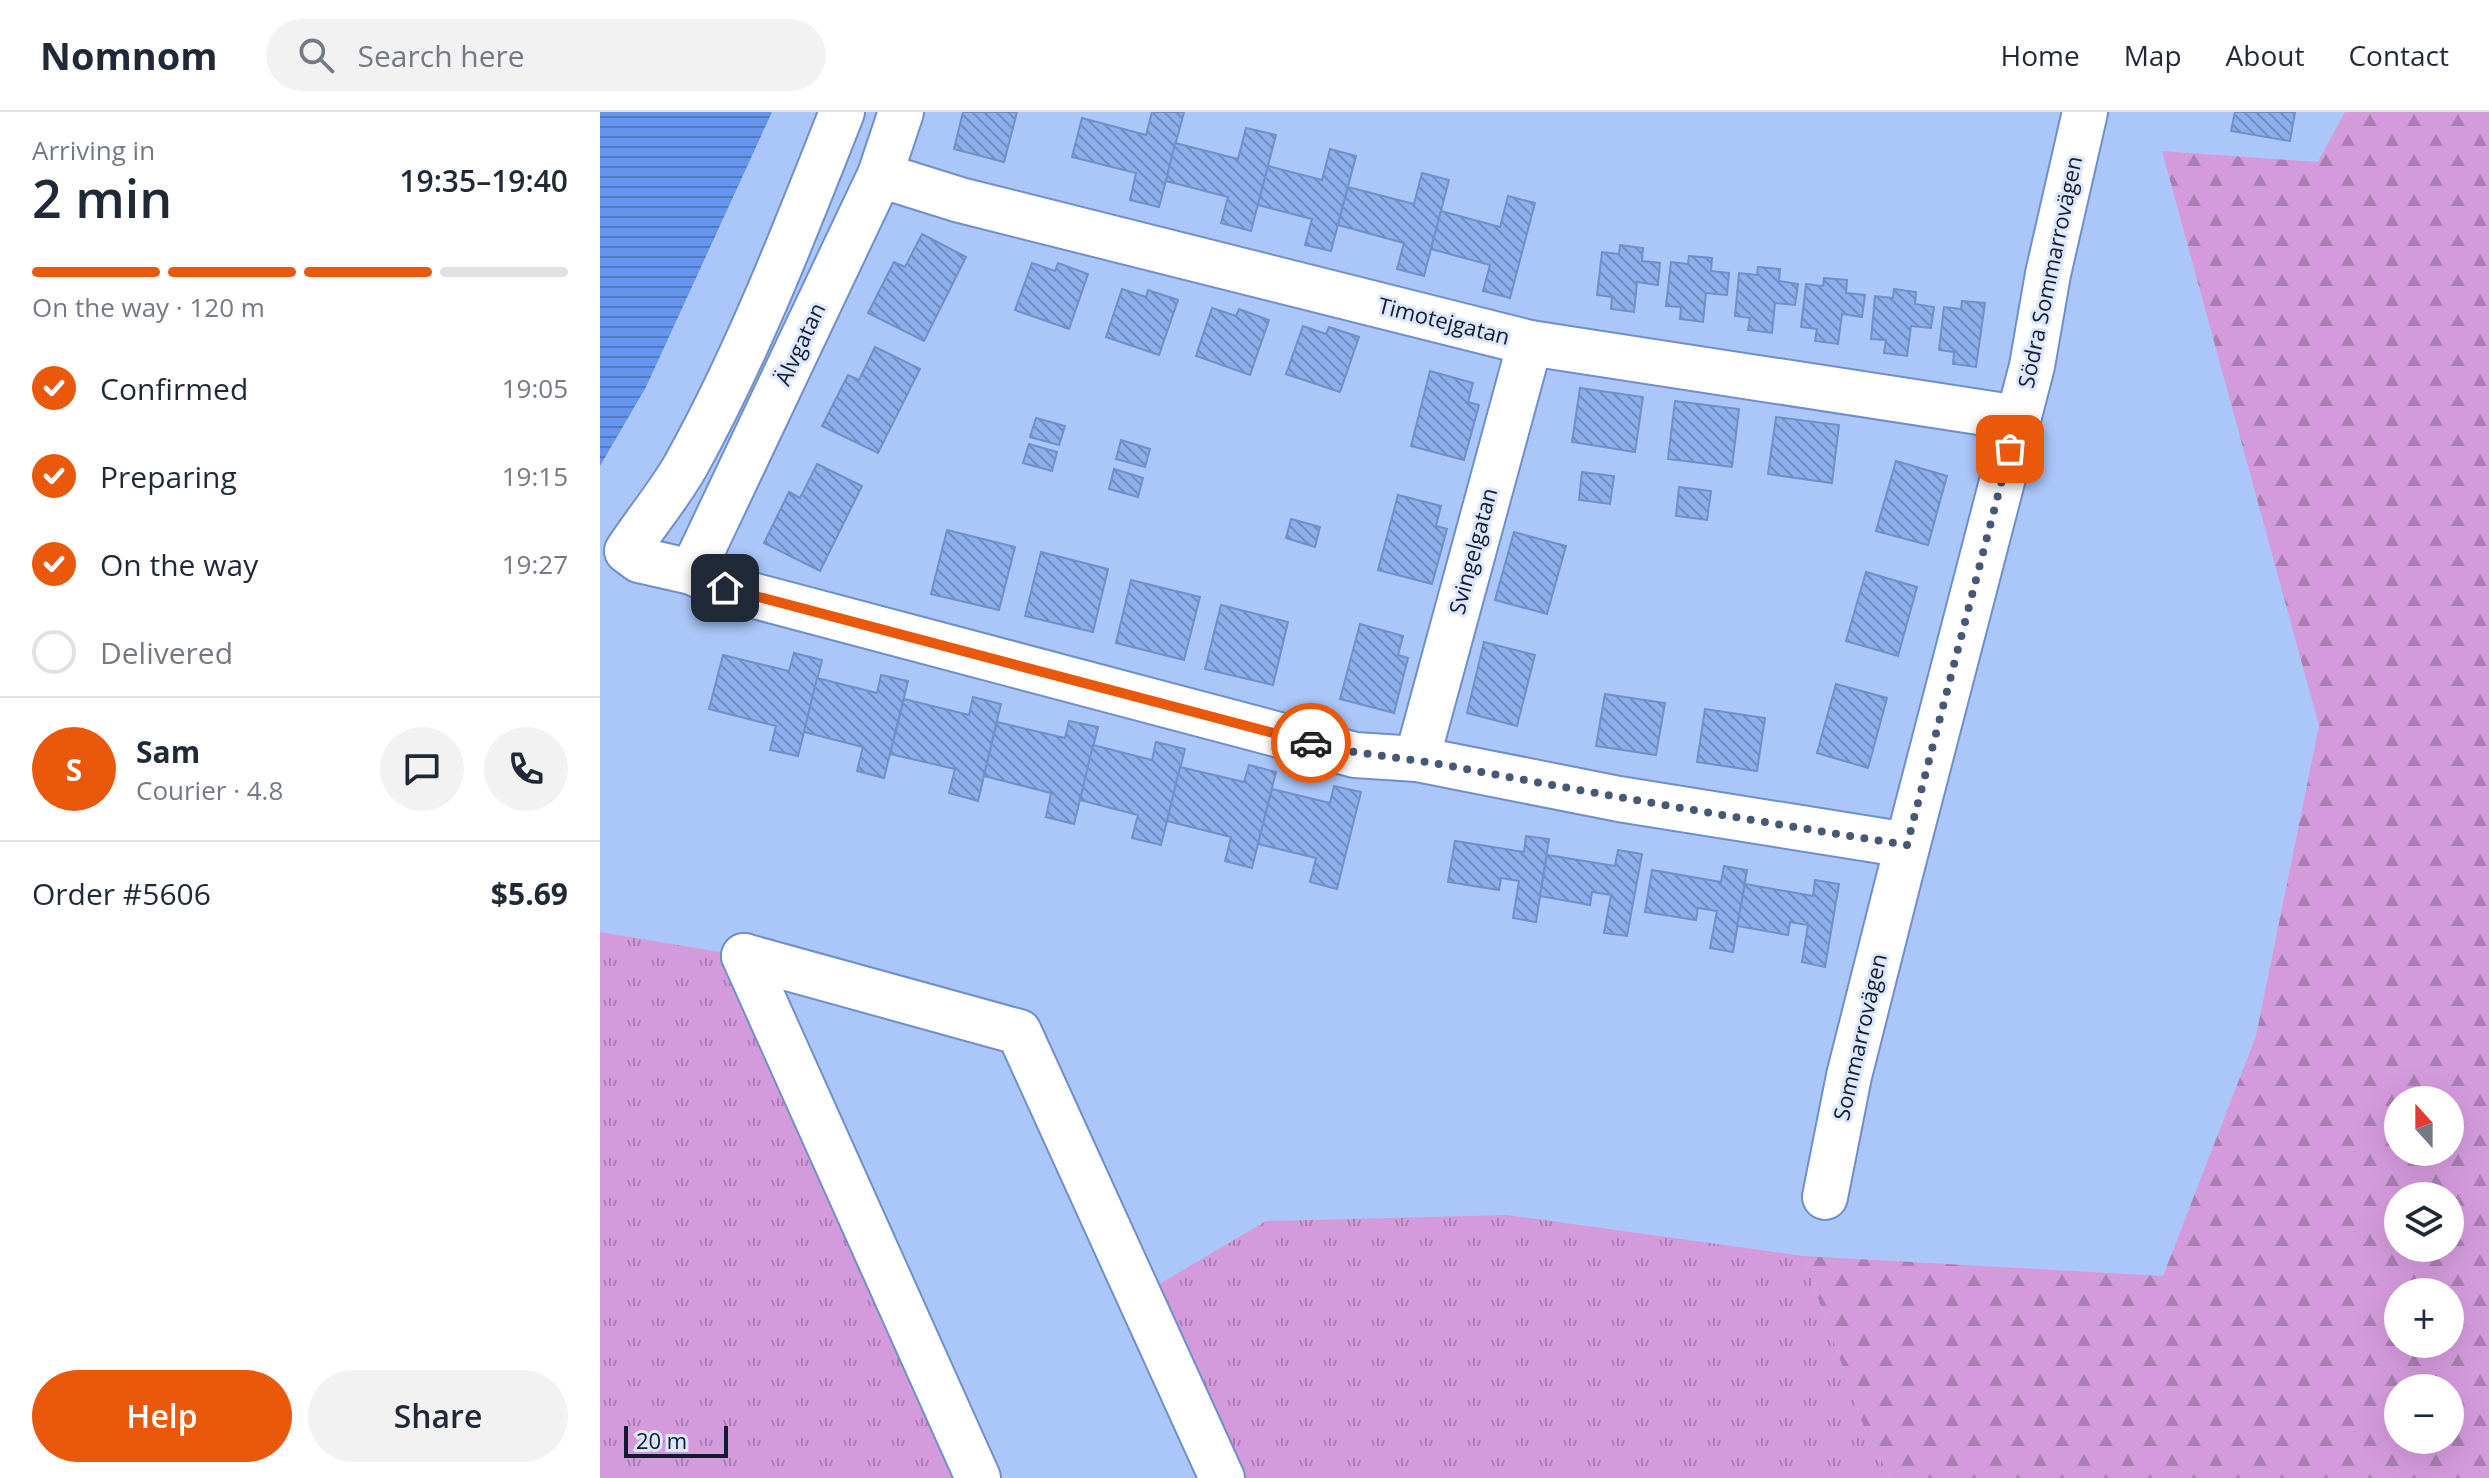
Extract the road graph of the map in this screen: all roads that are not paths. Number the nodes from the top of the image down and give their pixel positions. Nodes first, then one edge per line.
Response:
1 (842, 112) edge
2 (901, 112) edge
3 (2083, 121) edge
4 (880, 175) junction
5 (1530, 343) junction
6 (2018, 418) junction
7 (692, 572) junction
8 (1417, 759) junction
9 (1903, 862) junction
10 (1825, 1197) dead end
11 (978, 1478) edge
12 (1222, 1478) edge

1 - 7 street
2 - 4 street, Älvgatan
3 - 6 street, Södra Sommarrovägen
4 - 5 street, Timotejgatan
4 - 7 street, Älvgatan
5 - 6 street, Timotejgatan
5 - 8 street, Svingelgatan
6 - 9 street, Södra Sommarrovägen
7 - 8 street
8 - 9 street
9 - 10 street, Sommarrovägen
11 - 12 street

